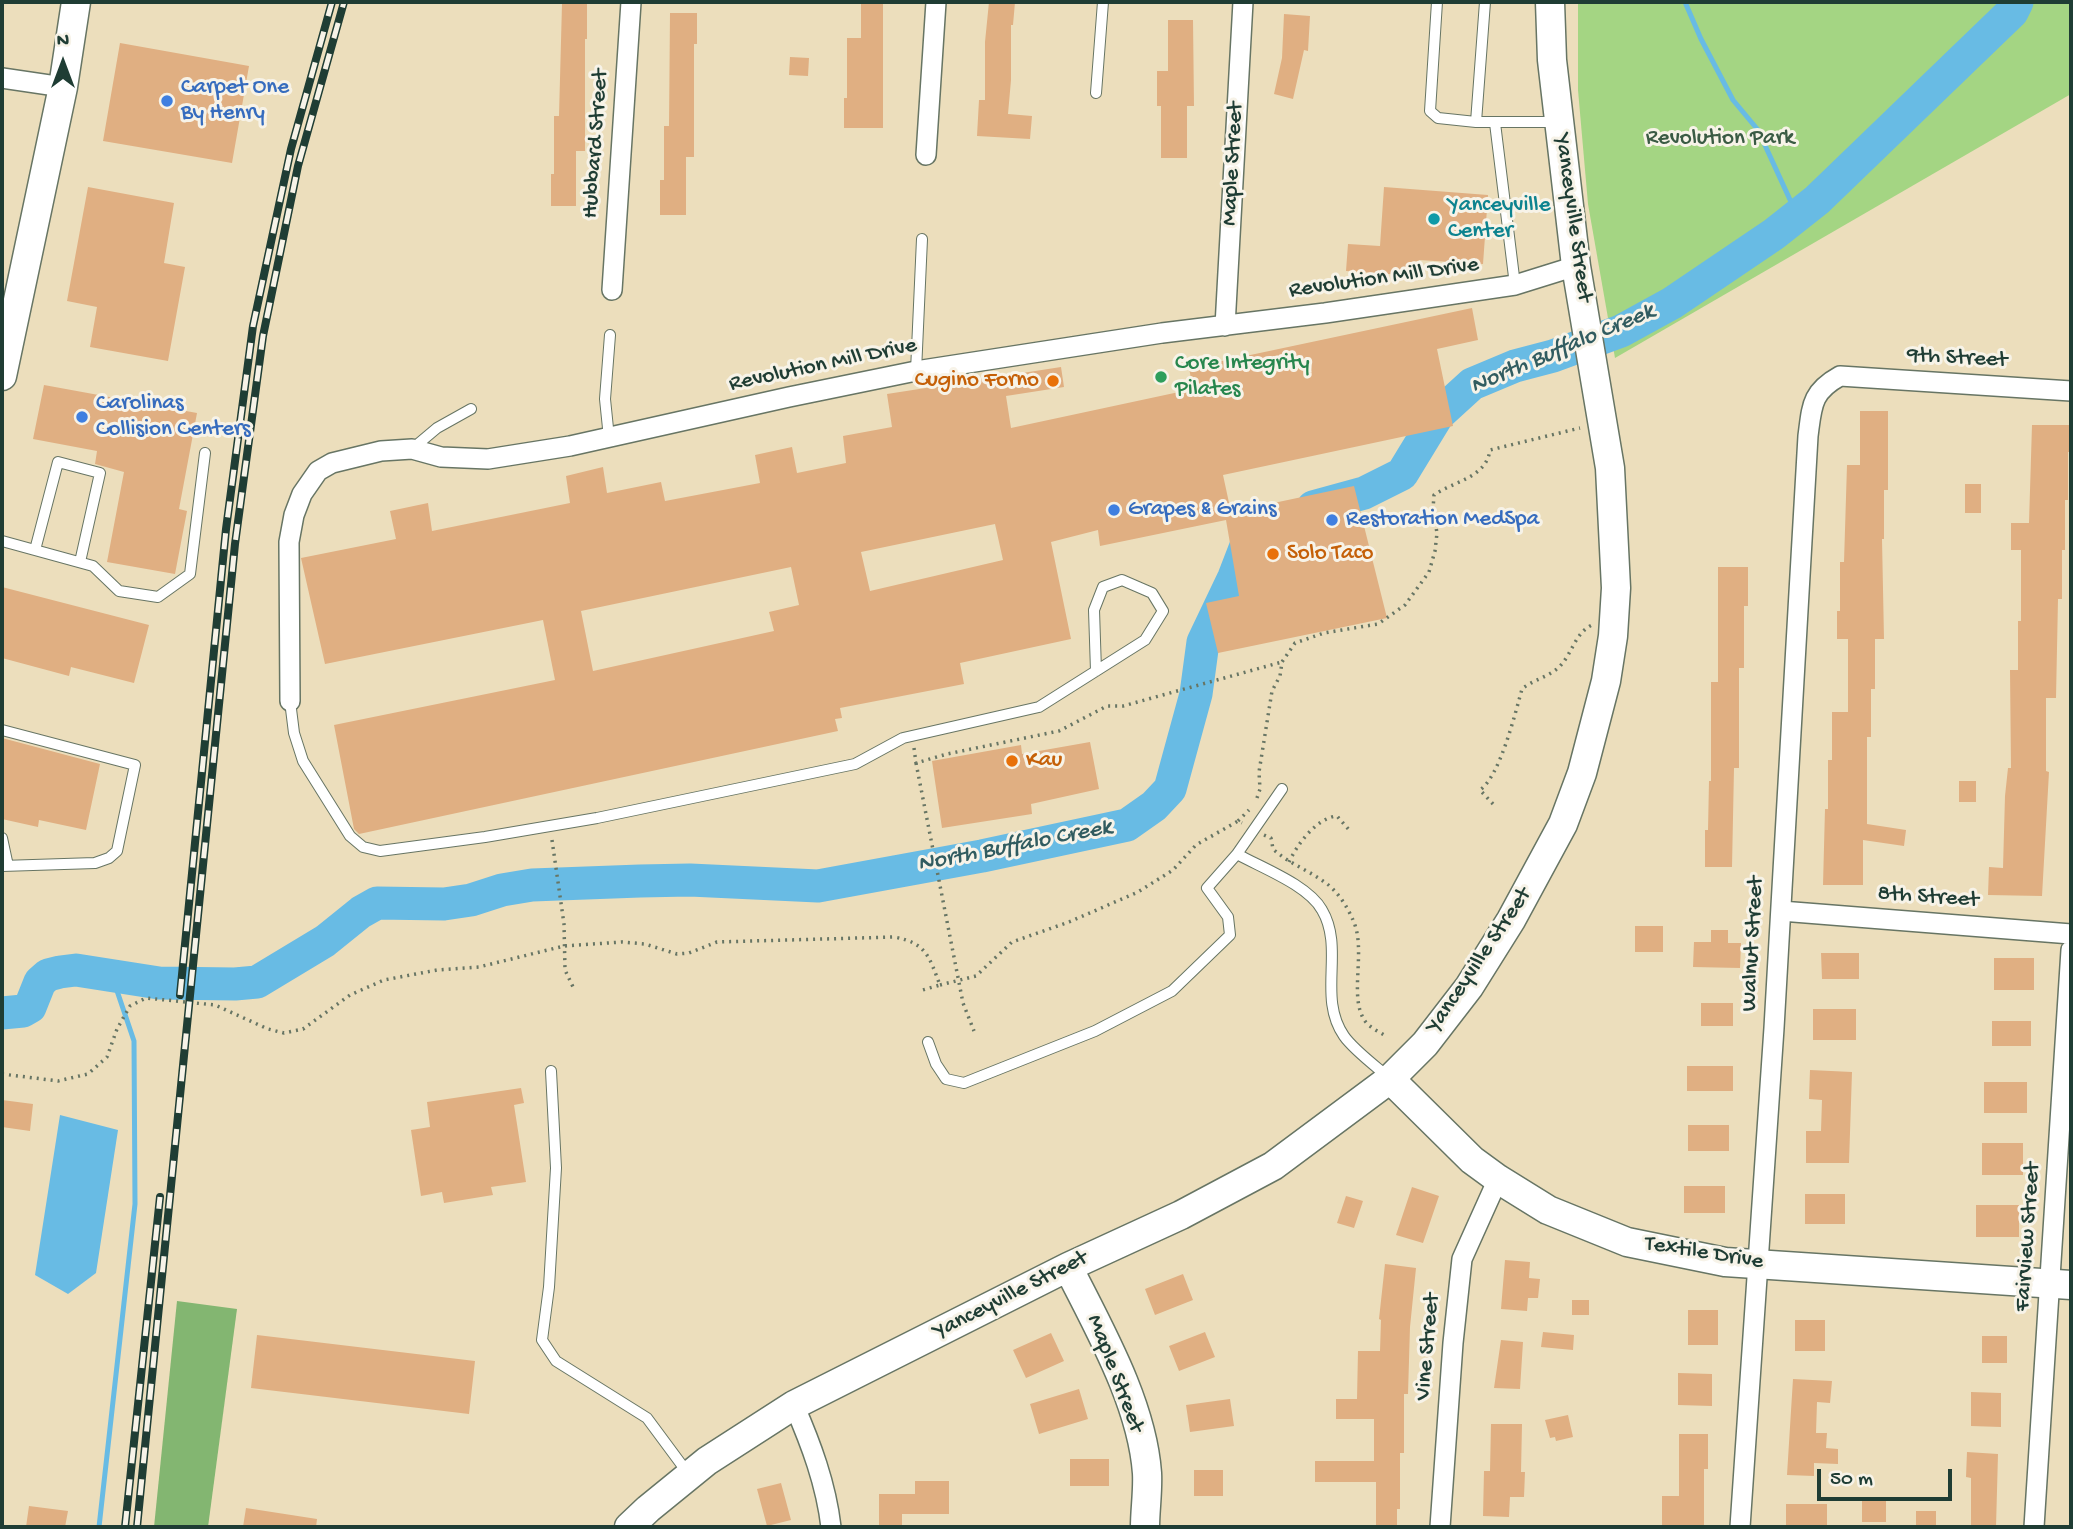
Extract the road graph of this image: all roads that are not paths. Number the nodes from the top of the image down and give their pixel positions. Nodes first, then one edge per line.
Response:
1 (76, 2) edge
2 (631, 2) edge
3 (936, 2) edge
4 (1103, 2) edge
5 (1243, 2) edge
6 (1437, 2) edge
7 (1485, 2) edge
8 (1550, 2) edge
9 (2, 78) edge
10 (63, 87) junction
11 (1096, 93) dead end
12 (1476, 122) junction
13 (1559, 122) junction
14 (1495, 123) junction
15 (926, 155) dead end
16 (922, 239) dead end
17 (1578, 278) junction
18 (1515, 285) junction
19 (612, 290) dead end
20 (1225, 326) junction
21 (610, 335) dead end
22 (916, 371) junction
23 (2, 376) edge
24 (1840, 376) joint
25 (2071, 391) edge
26 (471, 408) dead end
27 (609, 438) junction
28 (412, 449) junction
29 (205, 453) dead end
30 (2, 541) edge
31 (35, 550) junction
32 (80, 562) junction
33 (1096, 671) junction
34 (290, 701) joint
35 (2, 730) edge
36 (1282, 789) dead end
37 (2, 838) edge
38 (1237, 854) junction
39 (5, 866) edge
40 (1781, 911) junction
41 (2071, 934) edge
42 (2071, 950) edge
43 (928, 1042) dead end
44 (551, 1071) dead end
45 (1390, 1079) junction
46 (1498, 1179) junction
47 (1757, 1264) junction
48 (1068, 1267) junction
49 (2061, 1284) edge
50 (794, 1405) junction
51 (689, 1476) junction
52 (629, 1527) edge
53 (831, 1527) edge
54 (1145, 1527) edge
55 (1440, 1527) edge
56 (1740, 1527) edge
57 (2034, 1527) edge

1 - 10 main road
2 - 19 street, Hubbard Street
3 - 15 street
4 - 11 lane
5 - 20 street, Maple Street
6 - 12 lane
7 - 12 lane
8 - 13 main road, Yanceyville Street
9 - 10 street
10 - 23 main road
12 - 14 lane
13 - 14 lane
13 - 17 main road, Yanceyville Street
14 - 18 lane
16 - 22 lane
17 - 18 street, Revolution Mill Drive
17 - 45 main road, Yanceyville Street
18 - 20 street, Revolution Mill Drive
20 - 22 street, Revolution Mill Drive
21 - 27 lane
22 - 27 street, Revolution Mill Drive
24 - 25 street, 9th Street
24 - 40 street, Walnut Street
26 - 28 lane
27 - 28 street, Revolution Mill Drive
28 - 34 street, Revolution Mill Drive
29 - 32 lane
30 - 31 lane
31 - 32 lane
31 - 32 lane
33 - 33 lane
33 - 34 lane
35 - 39 lane
36 - 38 lane
37 - 39 lane
38 - 43 lane
38 - 45 lane
40 - 41 street, 8th Street
40 - 47 street, Walnut Street
42 - 49 street, Fairview Street
44 - 51 lane
45 - 46 main road, Textile Drive
45 - 48 main road, Yanceyville Street
46 - 47 main road, Textile Drive
46 - 55 street, Vine Street
47 - 49 main road, Textile Drive
47 - 56 street, Walnut Street
48 - 50 main road, Yanceyville Street
48 - 54 main road, Maple Street
49 - 57 street, Fairview Street
50 - 51 main road, Yanceyville Street
50 - 53 street
51 - 52 main road, Yanceyville Street

